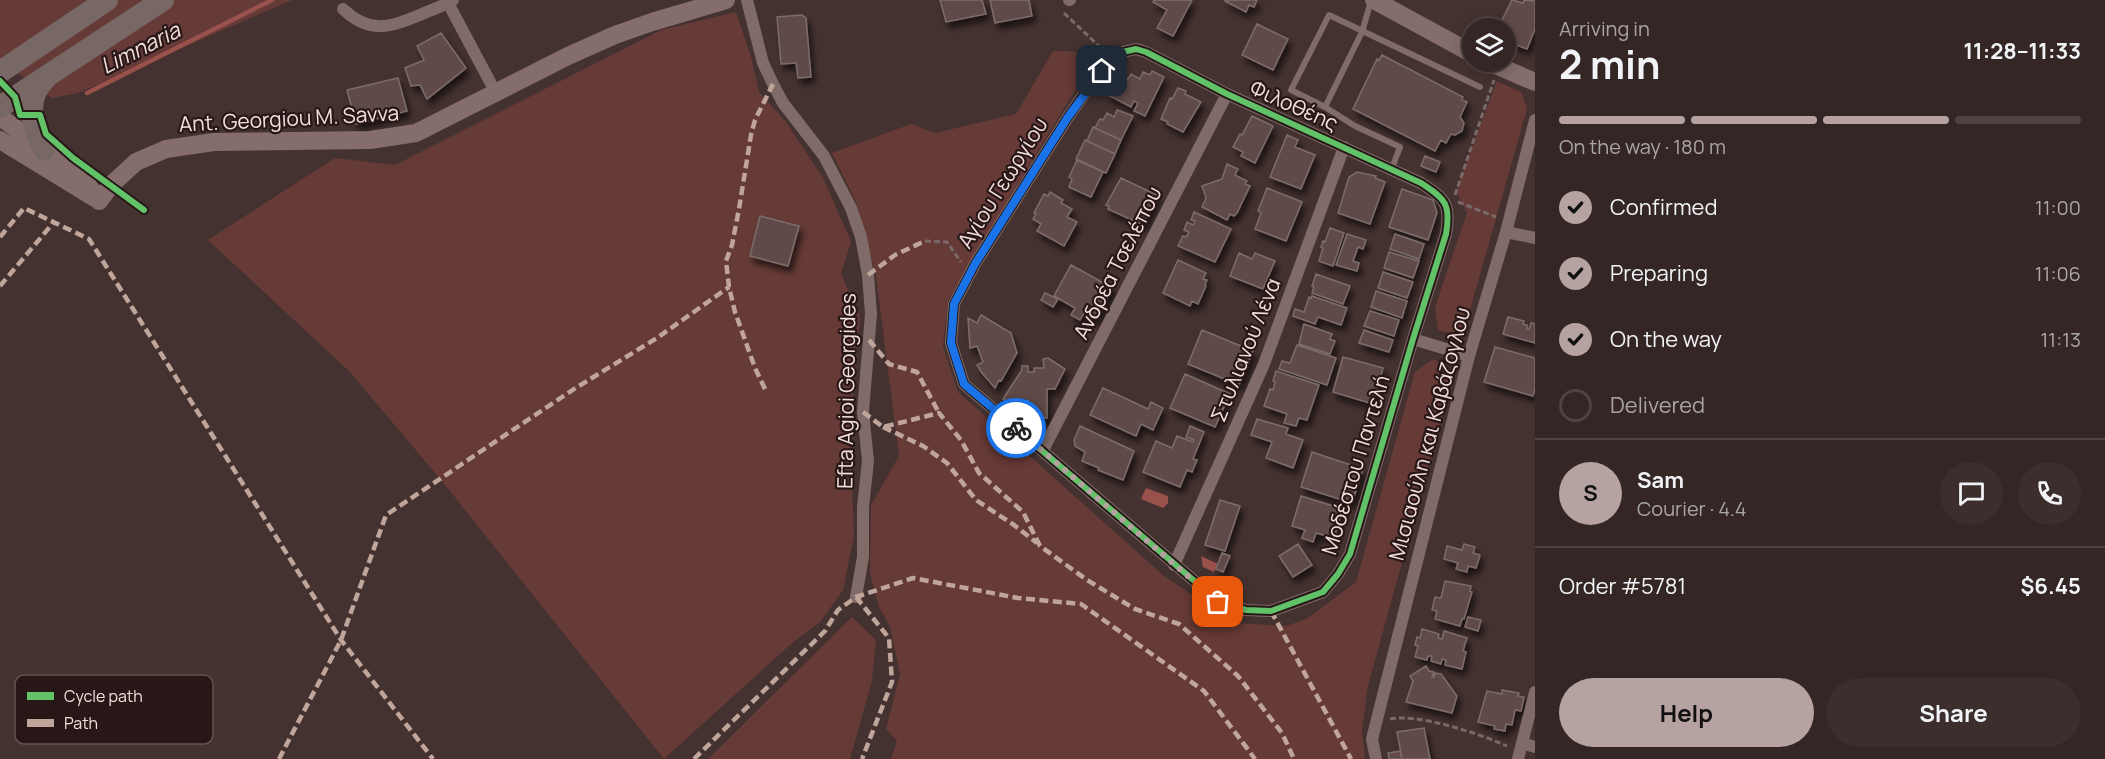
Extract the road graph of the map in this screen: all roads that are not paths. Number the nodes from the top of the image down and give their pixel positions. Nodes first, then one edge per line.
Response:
1 (106, 0) edge
2 (163, 0) edge
3 (726, 0) edge
4 (747, 0) edge
5 (1372, 0) edge
6 (451, 2) edge
7 (343, 9) dead end
8 (1362, 32) junction
9 (1462, 48) edge
10 (1112, 58) joint
11 (0, 72) edge
12 (1512, 72) edge
13 (51, 74) junction
14 (1535, 82) edge
15 (1480, 87) dead end
16 (496, 93) junction
17 (1227, 94) junction
18 (0, 107) edge
19 (1325, 107) junction
20 (0, 117) edge
21 (1535, 120) edge
22 (0, 140) edge
23 (1344, 147) junction
24 (44, 149) junction
25 (1392, 168) junction
26 (99, 201) junction
27 (1449, 218) joint
28 (1507, 227) junction
29 (1535, 238) edge
30 (1413, 339) junction
31 (1469, 356) junction
32 (1042, 450) junction
33 (1174, 565) junction
34 (856, 597) dead end
35 (1535, 692) edge
36 (1535, 747) edge
37 (1520, 751) edge
38 (1376, 759) edge

1 - 11 highway
2 - 13 highway
3 - 16 main road, Ant. Georgiou M. Savva
4 - 34 street, Efta Agioi Georgides
5 - 8 lane
5 - 9 main road
6 - 7 street
6 - 16 street
8 - 15 lane
8 - 19 lane
8 - 19 lane
10 - 17 street, Φιλοθέης
10 - 32 street, Αγίου Γεωργίου
12 - 14 main road
13 - 18 highway
13 - 24 highway
16 - 26 main road, Ant. Georgiou M. Savva
17 - 23 street, Φιλοθέης
17 - 32 street, Ανδρέα Τσελέπου
19 - 25 lane
20 - 24 main road
21 - 28 street, Μισιαούλη και Καβάζογλου
22 - 26 main road
23 - 25 street, Φιλοθέης
23 - 33 street, Στυλιανού Λένα
24 - 26 main road
25 - 27 street, Φιλοθέης
27 - 30 street, Μοδέστου Παντελή
28 - 29 street
28 - 31 street, Μισιαούλη και Καβάζογλου
30 - 31 street
30 - 33 street, Μοδέστου Παντελή
31 - 38 street, Μισιαούλη και Καβάζογλου
32 - 33 street, Αγίου Γεωργίου
35 - 37 street
36 - 37 street

